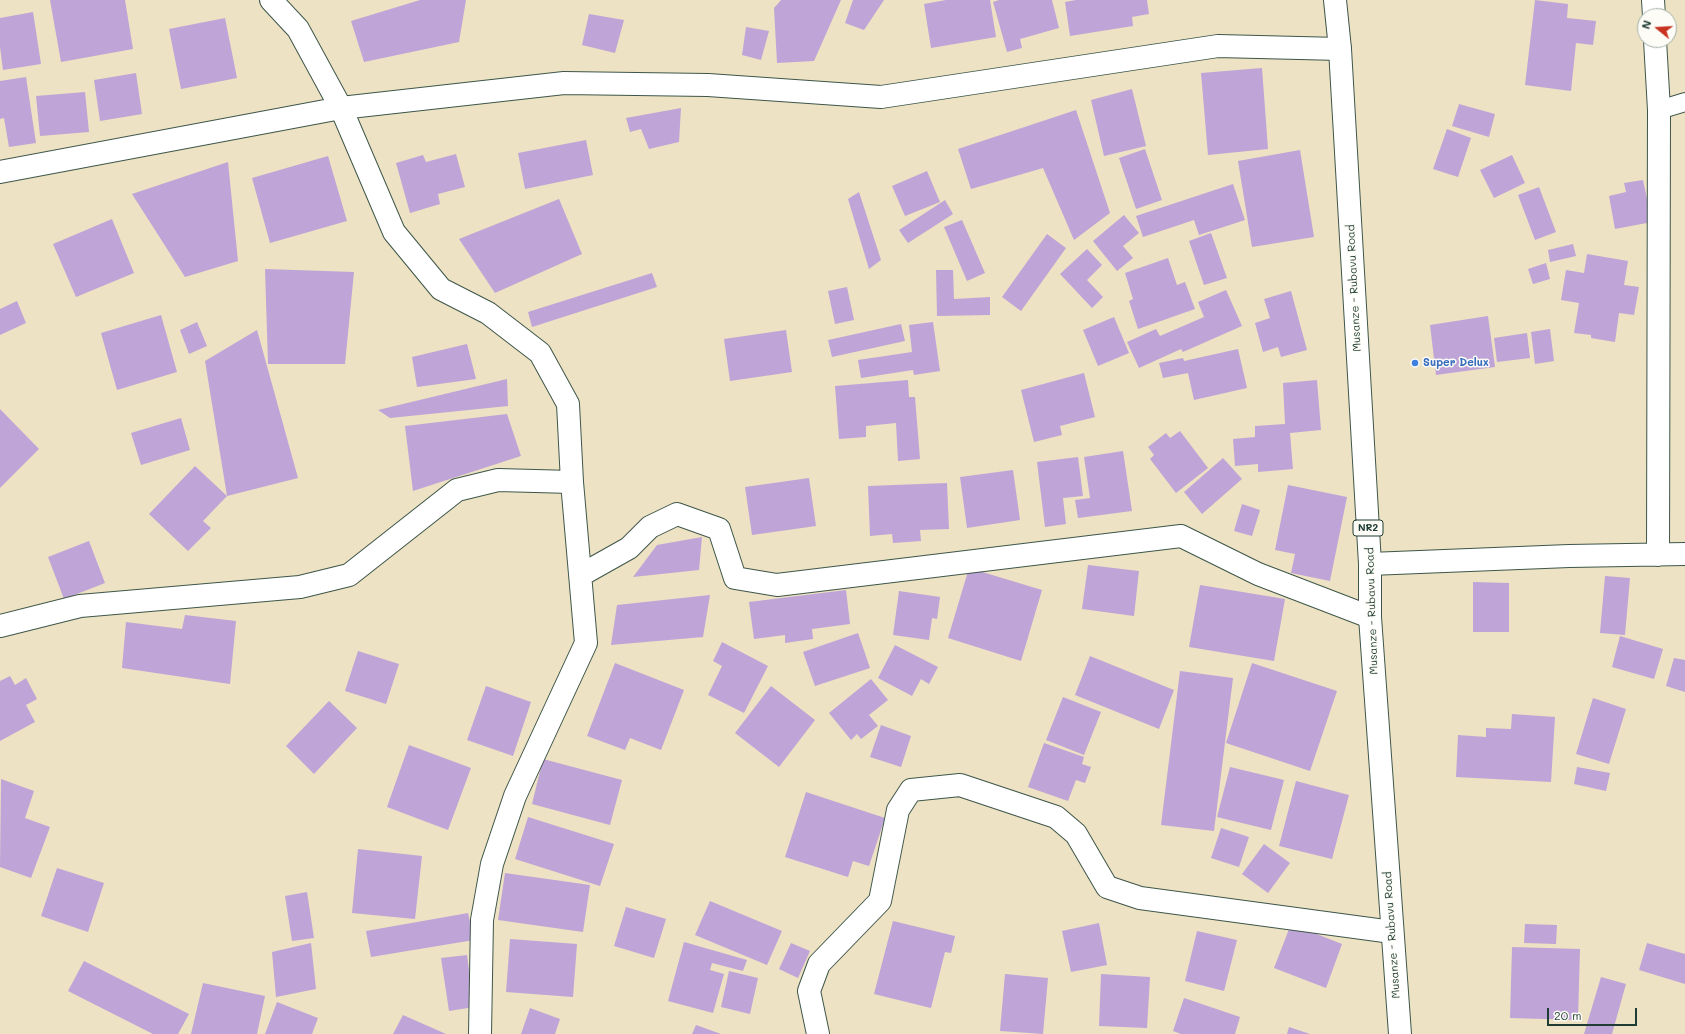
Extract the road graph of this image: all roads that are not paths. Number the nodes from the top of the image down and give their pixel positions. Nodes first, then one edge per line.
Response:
1 (271, 0) edge
2 (1336, 11) edge
3 (1655, 48) edge
4 (1340, 49) junction
5 (1685, 102) edge
6 (341, 108) junction
7 (1659, 110) junction
8 (0, 172) edge
9 (572, 482) junction
10 (1685, 554) edge
11 (1658, 555) junction
12 (1370, 564) junction
13 (581, 575) junction
14 (1370, 617) junction
15 (0, 626) edge
16 (1392, 932) junction
17 (480, 1034) edge
18 (818, 1034) edge
19 (1400, 1034) edge

1 - 6 main road
2 - 4 main road, Musanze - Rubavu Road / NR2
3 - 7 main road
4 - 6 main road
4 - 12 main road, Musanze - Rubavu Road / NR2
5 - 7 lane
6 - 8 main road
6 - 9 main road
7 - 11 main road
9 - 13 main road
9 - 15 main road
10 - 11 main road
11 - 12 main road
12 - 14 main road, Musanze - Rubavu Road / NR2
13 - 14 main road
13 - 17 main road
14 - 16 main road, Musanze - Rubavu Road / NR2
16 - 18 main road
16 - 19 main road, Musanze - Rubavu Road / NR2

